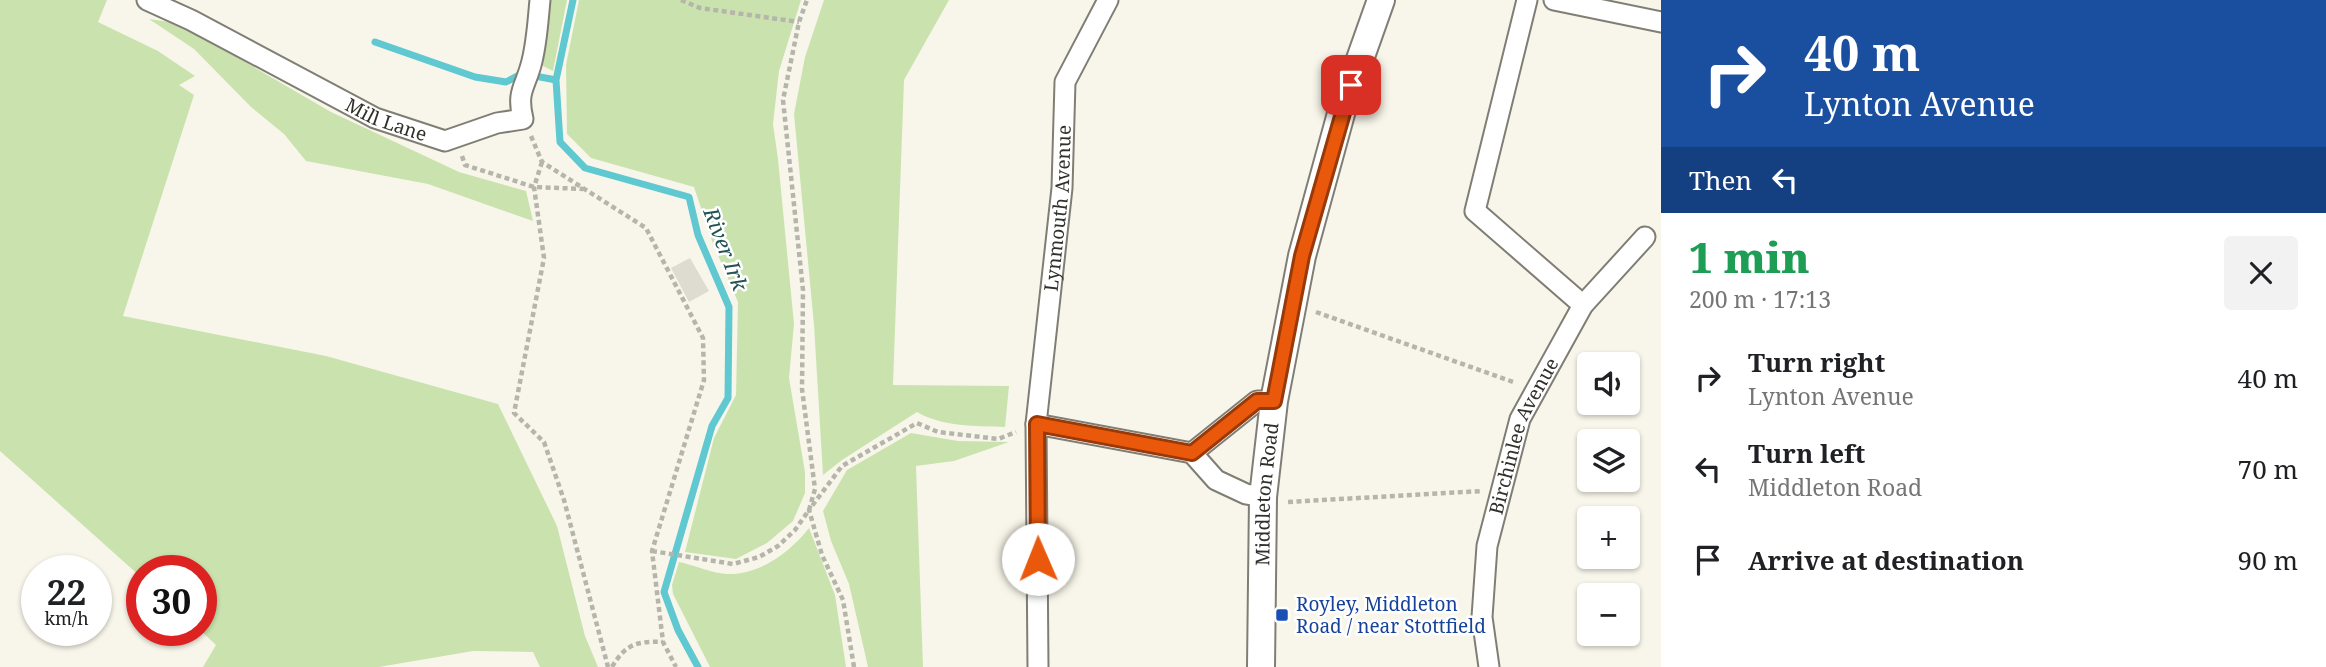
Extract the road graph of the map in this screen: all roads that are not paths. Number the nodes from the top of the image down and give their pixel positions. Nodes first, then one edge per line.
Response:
1 (147, 0) edge
2 (540, 0) edge
3 (1108, 0) edge
4 (1381, 0) edge
5 (1527, 0) edge
6 (1554, 0) edge
7 (1661, 22) edge
8 (1645, 237) dead end
9 (1583, 305) junction
10 (1274, 401) junction
11 (1037, 424) junction
12 (1192, 453) junction
13 (1263, 500) junction
14 (1038, 667) edge
15 (1261, 667) edge
16 (1489, 667) edge

1 - 2 street, Mill Lane
3 - 11 street, Lynmouth Avenue
4 - 10 main road, Middleton Road
5 - 9 street
6 - 7 street
8 - 9 street, Birchinlee Avenue
9 - 16 street, Birchinlee Avenue
10 - 12 street
10 - 13 main road, Middleton Road
11 - 12 street
11 - 14 street, Lynmouth Avenue
12 - 13 street
13 - 15 main road, Middleton Road

